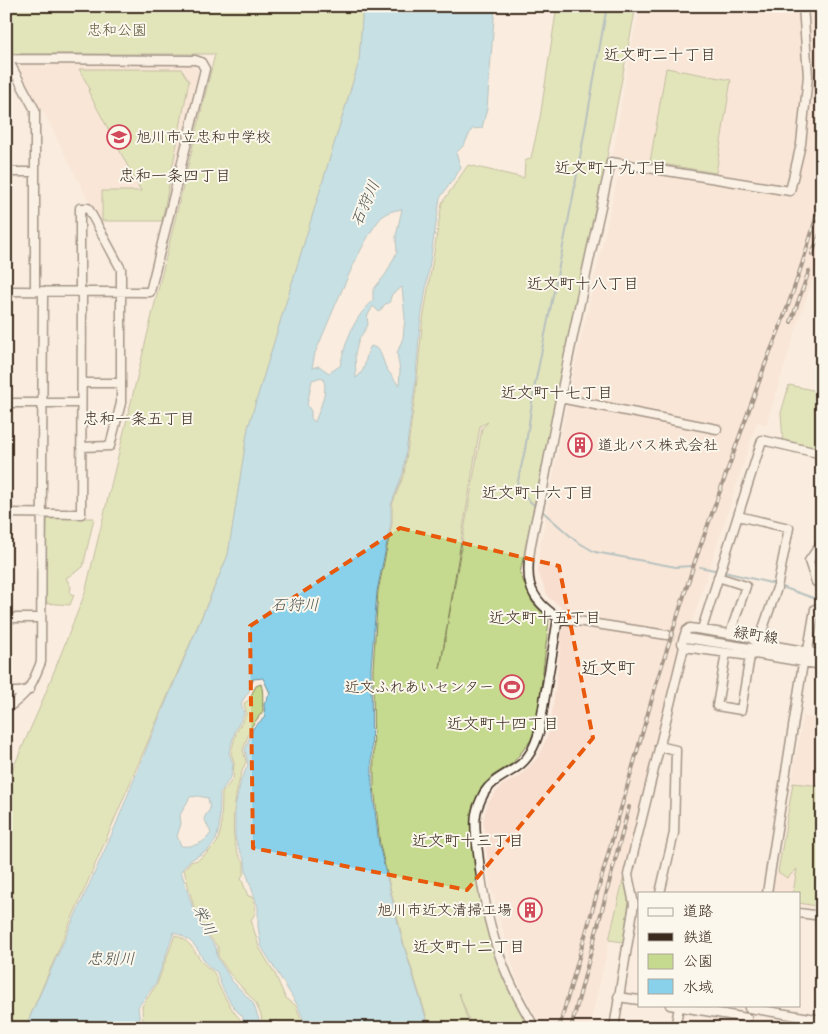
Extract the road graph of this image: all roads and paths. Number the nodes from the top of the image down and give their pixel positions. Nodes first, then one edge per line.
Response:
1 (803, 6) edge
2 (7, 58) edge
3 (6, 172) edge
4 (35, 172) junction
5 (6, 291) edge
6 (39, 291) junction
7 (81, 291) junction
8 (120, 292) junction
9 (82, 383) junction
10 (120, 384) junction
11 (560, 398) junction
12 (6, 403) edge
13 (42, 403) junction
14 (81, 403) junction
15 (717, 429) dead end
16 (81, 447) junction
17 (822, 454) edge
18 (6, 513) edge
19 (41, 513) junction
20 (738, 516) junction
21 (822, 542) edge
22 (719, 572) junction
23 (822, 578) edge
24 (815, 609) dead end
25 (6, 618) edge
26 (41, 618) junction
27 (558, 618) junction
28 (702, 630) junction
29 (730, 634) junction
30 (667, 635) tunnel mouth
31 (686, 638) tunnel mouth
32 (758, 643) junction
33 (684, 647) junction
34 (808, 650) junction
35 (726, 653) junction
36 (822, 654) edge
37 (750, 656) junction
38 (822, 659) edge
39 (803, 663) junction
40 (822, 665) edge
41 (30, 689) junction
42 (6, 692) edge
43 (6, 709) edge
44 (659, 746) junction
45 (660, 892) edge
46 (767, 892) edge
47 (636, 904) edge
48 (800, 913) edge
49 (822, 916) edge
50 (618, 997) junction
51 (638, 1000) edge
52 (674, 1006) edge
53 (679, 1007) junction
54 (749, 1007) edge
55 (747, 1018) junction
56 (822, 1020) edge
57 (535, 1028) edge
58 (614, 1028) edge
59 (675, 1028) edge
60 (745, 1028) edge

1 - 11 street
2 - 4 street
2 - 8 street
3 - 4 street
4 - 6 street
5 - 6 street
6 - 7 street
6 - 13 street
7 - 8 street
7 - 8 street
7 - 9 street
8 - 10 street
9 - 10 street
9 - 14 street
10 - 16 street
11 - 15 street
11 - 27 street
12 - 13 street
13 - 14 street
13 - 19 street
14 - 16 street
16 - 19 street
17 - 20 street
18 - 19 street
19 - 26 street
20 - 22 street
20 - 32 street
21 - 23 street
22 - 28 street
22 - 29 street
24 - 34 street
25 - 26 street
26 - 41 street
27 - 30 street
27 - 57 street
28 - 29 street
28 - 33 street
29 - 32 street
31 - 38 street, 緑町線
32 - 34 street
33 - 35 street
33 - 44 street
34 - 36 street
35 - 37 street
35 - 37 street
37 - 39 street
39 - 40 street
39 - 46 street
41 - 42 street
41 - 43 street
44 - 45 street
44 - 47 street
47 - 50 street
48 - 49 street
50 - 51 street
50 - 58 street
52 - 53 street
53 - 55 street
53 - 59 street
54 - 55 street
54 - 56 street
55 - 60 street

